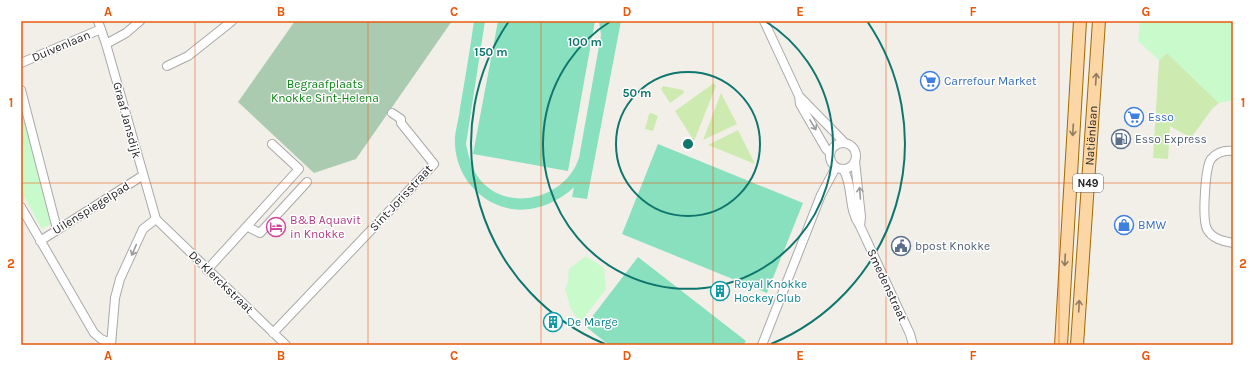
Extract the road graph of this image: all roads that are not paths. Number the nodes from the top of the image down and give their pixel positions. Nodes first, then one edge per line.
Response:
1 (140, 21) edge
2 (232, 21) edge
3 (764, 21) edge
4 (1080, 21) edge
5 (1099, 21) edge
6 (100, 25) edge
7 (106, 44) junction
8 (21, 63) edge
9 (167, 66) dead end
10 (21, 90) edge
11 (799, 96) junction
12 (392, 113) dead end
13 (845, 143) junction
14 (272, 144) dead end
15 (1233, 151) edge
16 (830, 153) junction
17 (856, 161) junction
18 (839, 168) junction
19 (142, 176) junction
20 (307, 182) dead end
21 (21, 208) edge
22 (156, 219) junction
23 (860, 226) junction
24 (248, 227) junction
25 (57, 229) junction
26 (40, 241) junction
27 (1233, 243) edge
28 (207, 270) junction
29 (273, 333) junction
30 (110, 344) edge
31 (764, 344) edge
32 (286, 345) edge
33 (913, 345) edge
34 (1061, 345) edge
35 (1077, 345) edge

1 - 7 street
2 - 9 street
3 - 11 street
4 -> 34 main road, Natiënlaan / N49
35 -> 5 main road, Natiënlaan / N49
6 - 7 street, Graaf Jansdijk
6 - 8 street, Duivenlaan
7 - 19 street, Graaf Jansdijk
10 - 25 street
11 - 13 street
11 -> 16 street
12 - 29 street, Sint-Jorisstraat
13 - 16 street
13 - 17 street
14 - 24 street
15 - 27 street
16 - 18 street
17 - 18 street
23 -> 17 street, Smedenstraat
18 - 23 street, Smedenstraat
18 - 31 street
19 - 22 street, Graaf Jansdijk
19 - 25 street, Uilenspiegelpad
20 - 24 street
21 - 26 street
22 - 28 street, De Klerckstraat
22 -> 30 street
23 - 33 street, Smedenstraat
24 - 28 street
25 - 26 street, Uilenspiegelpad
26 - 30 street
28 - 29 street, De Klerckstraat
29 - 32 street, De Klerckstraat

